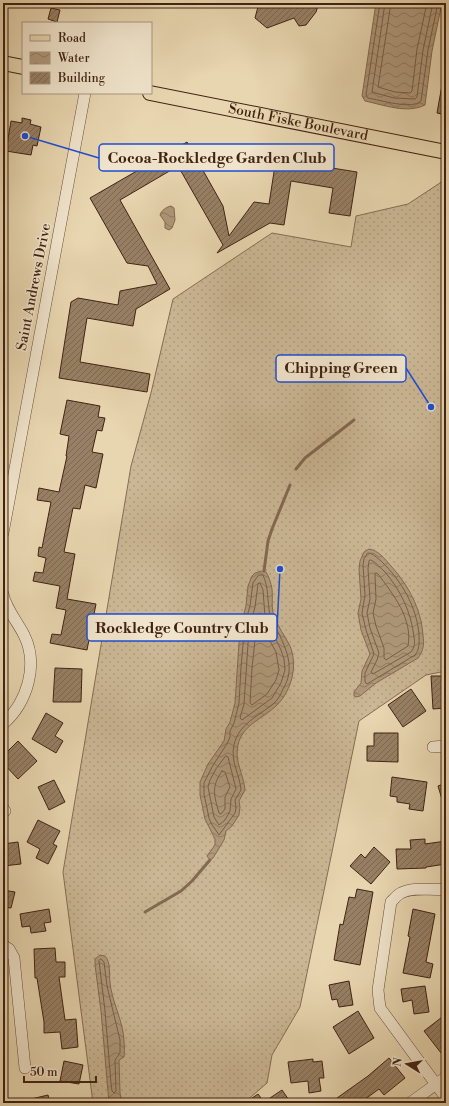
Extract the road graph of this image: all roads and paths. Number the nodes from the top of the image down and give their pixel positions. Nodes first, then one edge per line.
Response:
1 (3, 63) edge
2 (22, 67) edge
3 (152, 93) edge
4 (85, 94) edge
5 (446, 152) edge
6 (3, 534) edge
7 (3, 594) edge
8 (3, 724) edge
9 (446, 746) edge
10 (433, 748) dead end
11 (446, 889) edge
12 (3, 945) edge
13 (24, 1068) dead end
14 (446, 1077) edge
15 (436, 1084) junction
16 (446, 1098) edge
17 (410, 1103) edge

1 - 2 main road
3 - 5 main road, South Fiske Boulevard
4 - 6 street, Saint Andrews Drive
7 - 8 street
9 - 10 street
11 - 15 street
12 - 13 street
14 - 15 street
15 - 16 street
15 - 17 street

